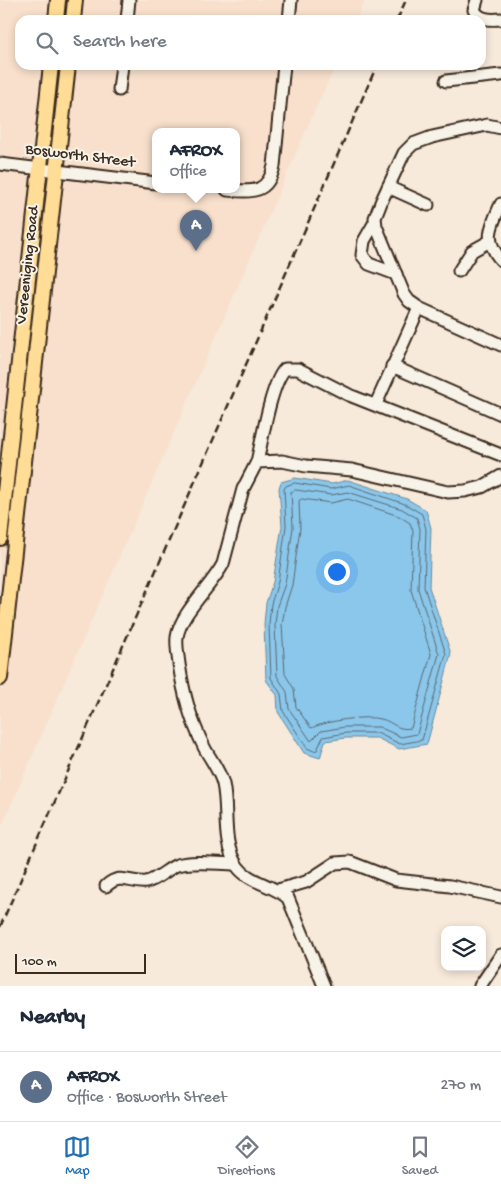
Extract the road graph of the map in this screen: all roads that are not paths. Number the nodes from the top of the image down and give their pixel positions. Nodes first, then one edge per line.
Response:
1 (58, 0) edge
2 (75, 0) edge
3 (129, 0) edge
4 (290, 0) edge
5 (477, 0) edge
6 (56, 15) edge
7 (74, 15) edge
8 (127, 15) edge
9 (288, 15) edge
10 (478, 15) edge
11 (486, 19) edge
12 (501, 19) edge
13 (50, 70) edge
14 (67, 70) edge
15 (121, 70) edge
16 (284, 70) edge
17 (501, 76) edge
18 (446, 81) dead end
19 (119, 90) dead end
20 (501, 128) edge
21 (0, 164) edge
22 (39, 169) junction
23 (56, 171) junction
24 (152, 183) edge
25 (388, 187) junction
26 (240, 190) edge
27 (428, 204) dead end
28 (501, 204) edge
29 (375, 222) junction
30 (490, 241) junction
31 (501, 260) edge
32 (459, 271) dead end
33 (396, 274) junction
34 (419, 308) junction
35 (501, 345) edge
36 (392, 366) junction
37 (376, 404) junction
38 (501, 414) edge
39 (501, 455) edge
40 (257, 462) junction
41 (501, 476) edge
42 (0, 538) edge
43 (0, 678) edge
44 (236, 864) junction
45 (106, 886) dead end
46 (278, 890) junction
47 (501, 897) edge
48 (501, 954) edge
49 (324, 986) edge
50 (480, 986) edge

1 - 6 main road
2 - 7 main road
3 - 8 street
4 - 9 street
5 - 10 street
11 - 12 street
13 - 22 main road, Vereeniging Road
14 - 23 main road, Vereeniging Road
15 - 19 street
16 - 26 street
17 - 18 street
20 - 25 street
21 - 22 street, Bosworth Street
22 - 23 street, Bosworth Street
22 - 42 main road, Vereeniging Road
23 - 24 street, Bosworth Street
23 - 43 main road, Vereeniging Road
25 - 27 street
25 - 29 street
28 - 30 street
29 - 33 street
29 - 33 street
30 - 31 street
30 - 32 street
33 - 34 street
34 - 35 street
34 - 36 street
36 - 37 street
36 - 38 street
37 - 39 street
37 - 40 street
40 - 41 street
40 - 44 street
44 - 45 street
44 - 46 street
46 - 47 street
46 - 49 street
48 - 50 street

